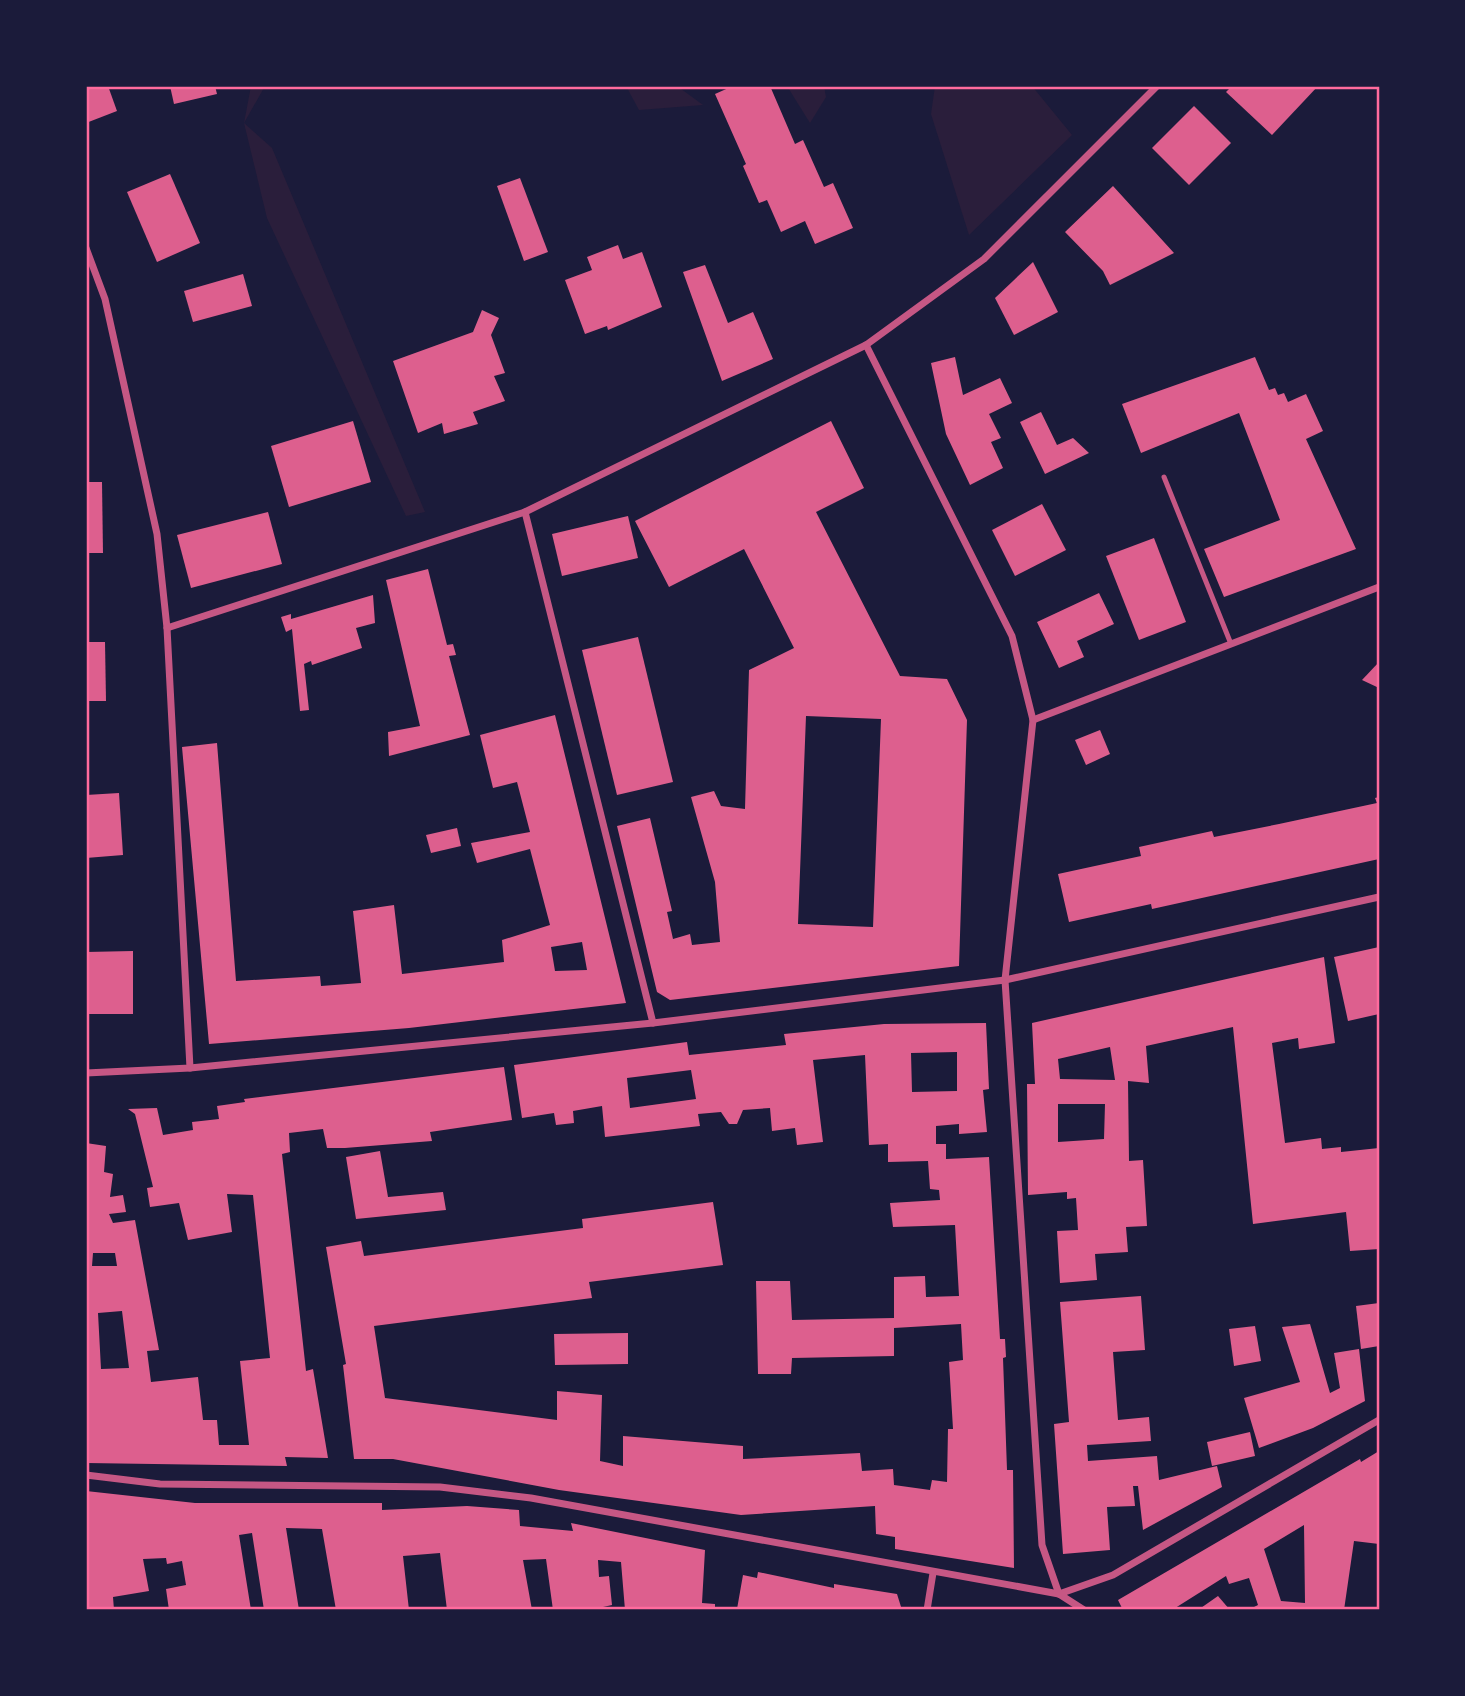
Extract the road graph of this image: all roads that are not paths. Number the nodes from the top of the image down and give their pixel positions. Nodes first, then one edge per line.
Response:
1 (1157, 86) edge
2 (86, 248) edge
3 (866, 345) junction
4 (1164, 477) dead end
5 (525, 512) junction
6 (1379, 587) edge
7 (167, 628) junction
8 (1231, 644) junction
9 (1033, 720) junction
10 (1379, 897) edge
11 (1005, 980) junction
12 (653, 1023) junction
13 (190, 1068) junction
14 (86, 1073) edge
15 (1379, 1420) edge
16 (86, 1475) edge
17 (933, 1573) junction
18 (1059, 1594) junction
19 (927, 1610) edge
20 (1084, 1610) edge

1 - 3 street
2 - 7 street
3 - 5 street
3 - 9 street
4 - 8 lane
5 - 7 street
5 - 12 street
6 - 8 street
7 - 13 street
8 - 9 street
9 - 11 street
10 - 11 street
11 - 12 street
11 - 18 street
12 - 13 street
13 - 14 street
15 - 18 street
16 - 17 street
17 - 18 street
17 - 19 street
18 - 20 street

